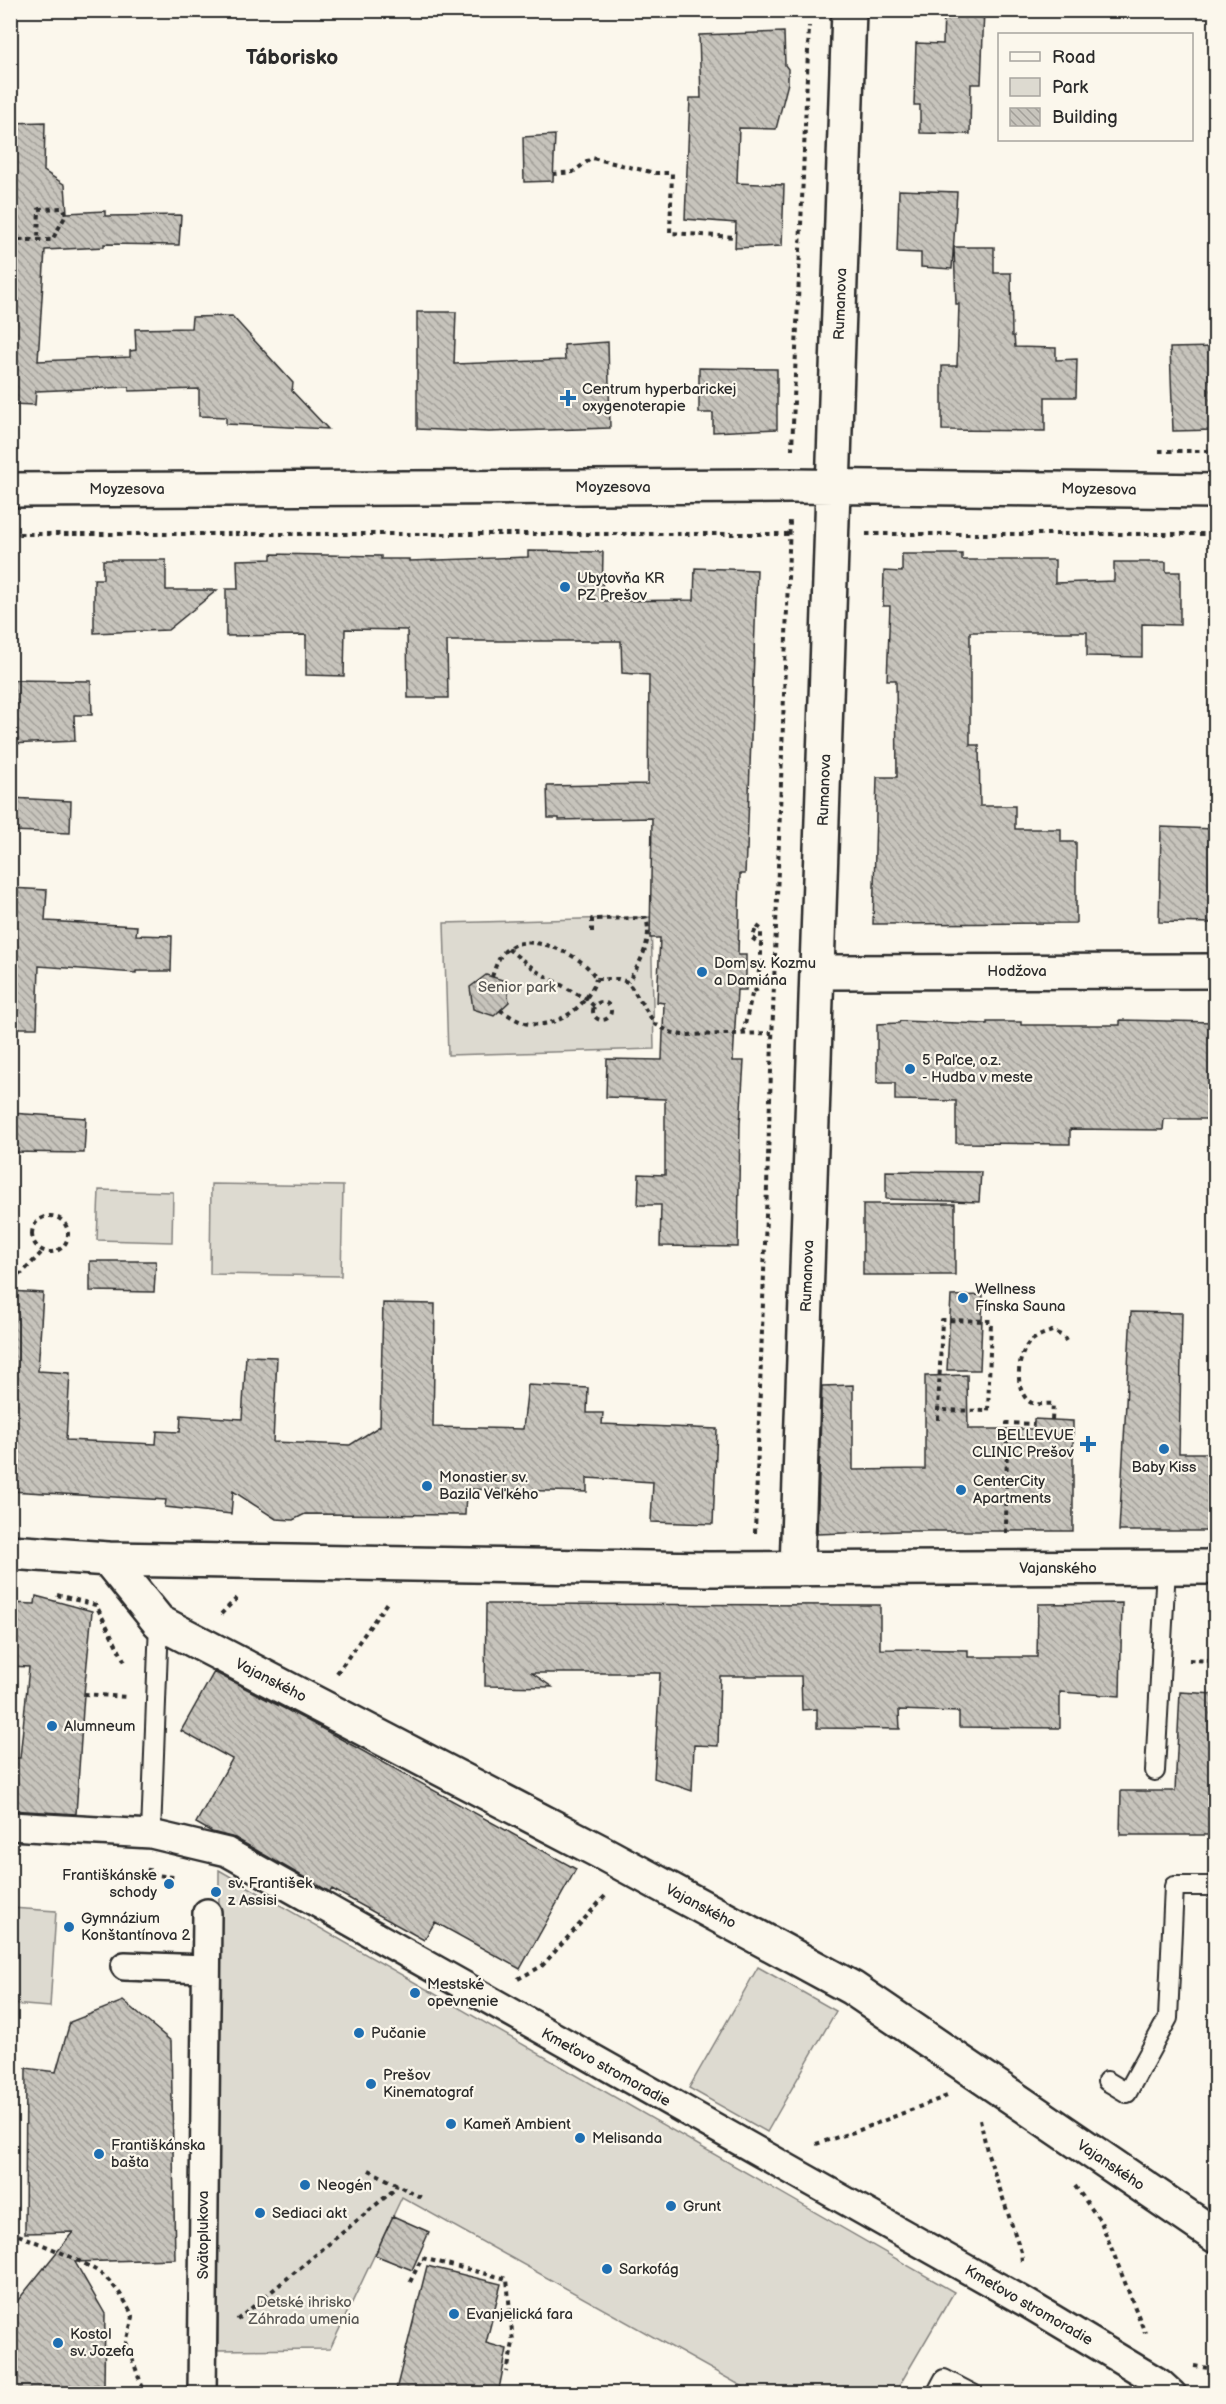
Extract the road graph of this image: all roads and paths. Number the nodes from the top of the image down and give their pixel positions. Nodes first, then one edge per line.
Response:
1 (849, 10) edge
2 (809, 22) dead end
3 (553, 174) dead end
4 (735, 237) dead end
5 (10, 240) edge
6 (38, 240) junction
7 (791, 486) junction
8 (834, 487) junction
9 (10, 490) edge
10 (1215, 491) edge
11 (10, 534) edge
12 (789, 534) junction
13 (832, 534) junction
14 (1215, 534) edge
15 (592, 932) dead end
16 (760, 944) dead end
17 (507, 949) junction
18 (1215, 971) edge
19 (818, 972) junction
20 (492, 977) dead end
21 (596, 979) junction
22 (628, 982) junction
23 (586, 999) junction
24 (594, 1006) junction
25 (500, 1010) dead end
26 (743, 1033) junction
27 (772, 1033) junction
28 (43, 1251) junction
29 (10, 1278) edge
30 (1066, 1341) dead end
31 (938, 1410) junction
32 (938, 1420) dead end
33 (1052, 1420) dead end
34 (1034, 1424) dead end
35 (1007, 1484) junction
36 (1013, 1484) dead end
37 (755, 1539) dead end
38 (1006, 1540) dead end
39 (26, 1553) edge
40 (108, 1558) junction
41 (1166, 1567) junction
42 (1215, 1567) edge
43 (797, 1569) junction
44 (395, 1592) dead end
45 (159, 1622) junction
46 (348, 1659) dead end
47 (128, 1667) dead end
48 (84, 1694) dead end
49 (132, 1698) dead end
50 (1155, 1770) dead end
51 (10, 1826) edge
52 (151, 1834) junction
53 (1215, 1886) edge
54 (615, 1901) dead end
55 (207, 1914) dead end
56 (125, 1966) dead end
57 (205, 1969) junction
58 (516, 1980) dead end
59 (1107, 2081) dead end
60 (979, 2084) junction
61 (1067, 2135) junction
62 (770, 2159) junction
63 (369, 2170) dead end
64 (397, 2184) junction
65 (424, 2199) dead end
66 (1208, 2226) edge
67 (10, 2232) edge
68 (410, 2282) dead end
69 (1025, 2302) junction
70 (1148, 2342) dead end
71 (202, 2349) junction
72 (507, 2372) dead end
73 (145, 2394) edge
74 (202, 2394) edge
75 (936, 2394) edge
76 (973, 2394) edge
77 (1172, 2394) edge

1 - 8 street, Rumanova
2 - 7 path
3 - 4 path
5 - 6 path
6 - 6 path
7 - 8 street, Moyzesova
7 - 9 street, Moyzesova
7 - 12 path
8 - 10 street, Moyzesova
8 - 13 street, Rumanova
11 - 12 path
12 - 13 path
12 - 27 path
13 - 14 path
13 - 19 street, Rumanova
15 - 22 path
16 - 26 path
17 - 20 path
17 - 21 path
17 - 23 path
18 - 19 street, Hodžova
19 - 43 street, Rumanova
21 - 22 path
21 - 23 path
22 - 26 path
23 - 24 path
23 - 25 path
24 - 24 path
26 - 27 path
27 - 37 path
28 - 28 path
28 - 29 path
30 - 33 path
31 - 31 path
31 - 32 path
34 - 35 path
35 - 36 path
35 - 38 path
39 - 40 street, Vajanského
39 - 47 path
40 - 43 street, Vajanského
40 - 45 street, Vajanského
41 - 42 street, Vajanského
41 - 43 street, Vajanského
41 - 50 lane
44 - 46 path
45 - 52 lane
45 - 60 street, Vajanského
48 - 49 path
51 - 52 street, Kmeťovo stromoradie
52 - 62 street, Kmeťovo stromoradie
53 - 59 lane
54 - 58 path
55 - 57 street, Svätoplukova
56 - 57 street
57 - 71 street, Svätoplukova
60 - 61 street, Vajanského
60 - 62 path
60 - 69 path
61 - 66 street, Vajanského
61 - 70 path
62 - 69 street, Kmeťovo stromoradie
63 - 64 path
64 - 65 path
64 - 71 path
67 - 73 path
68 - 72 path
69 - 77 street, Kmeťovo stromoradie
71 - 74 street, Svätoplukova
75 - 76 lane

